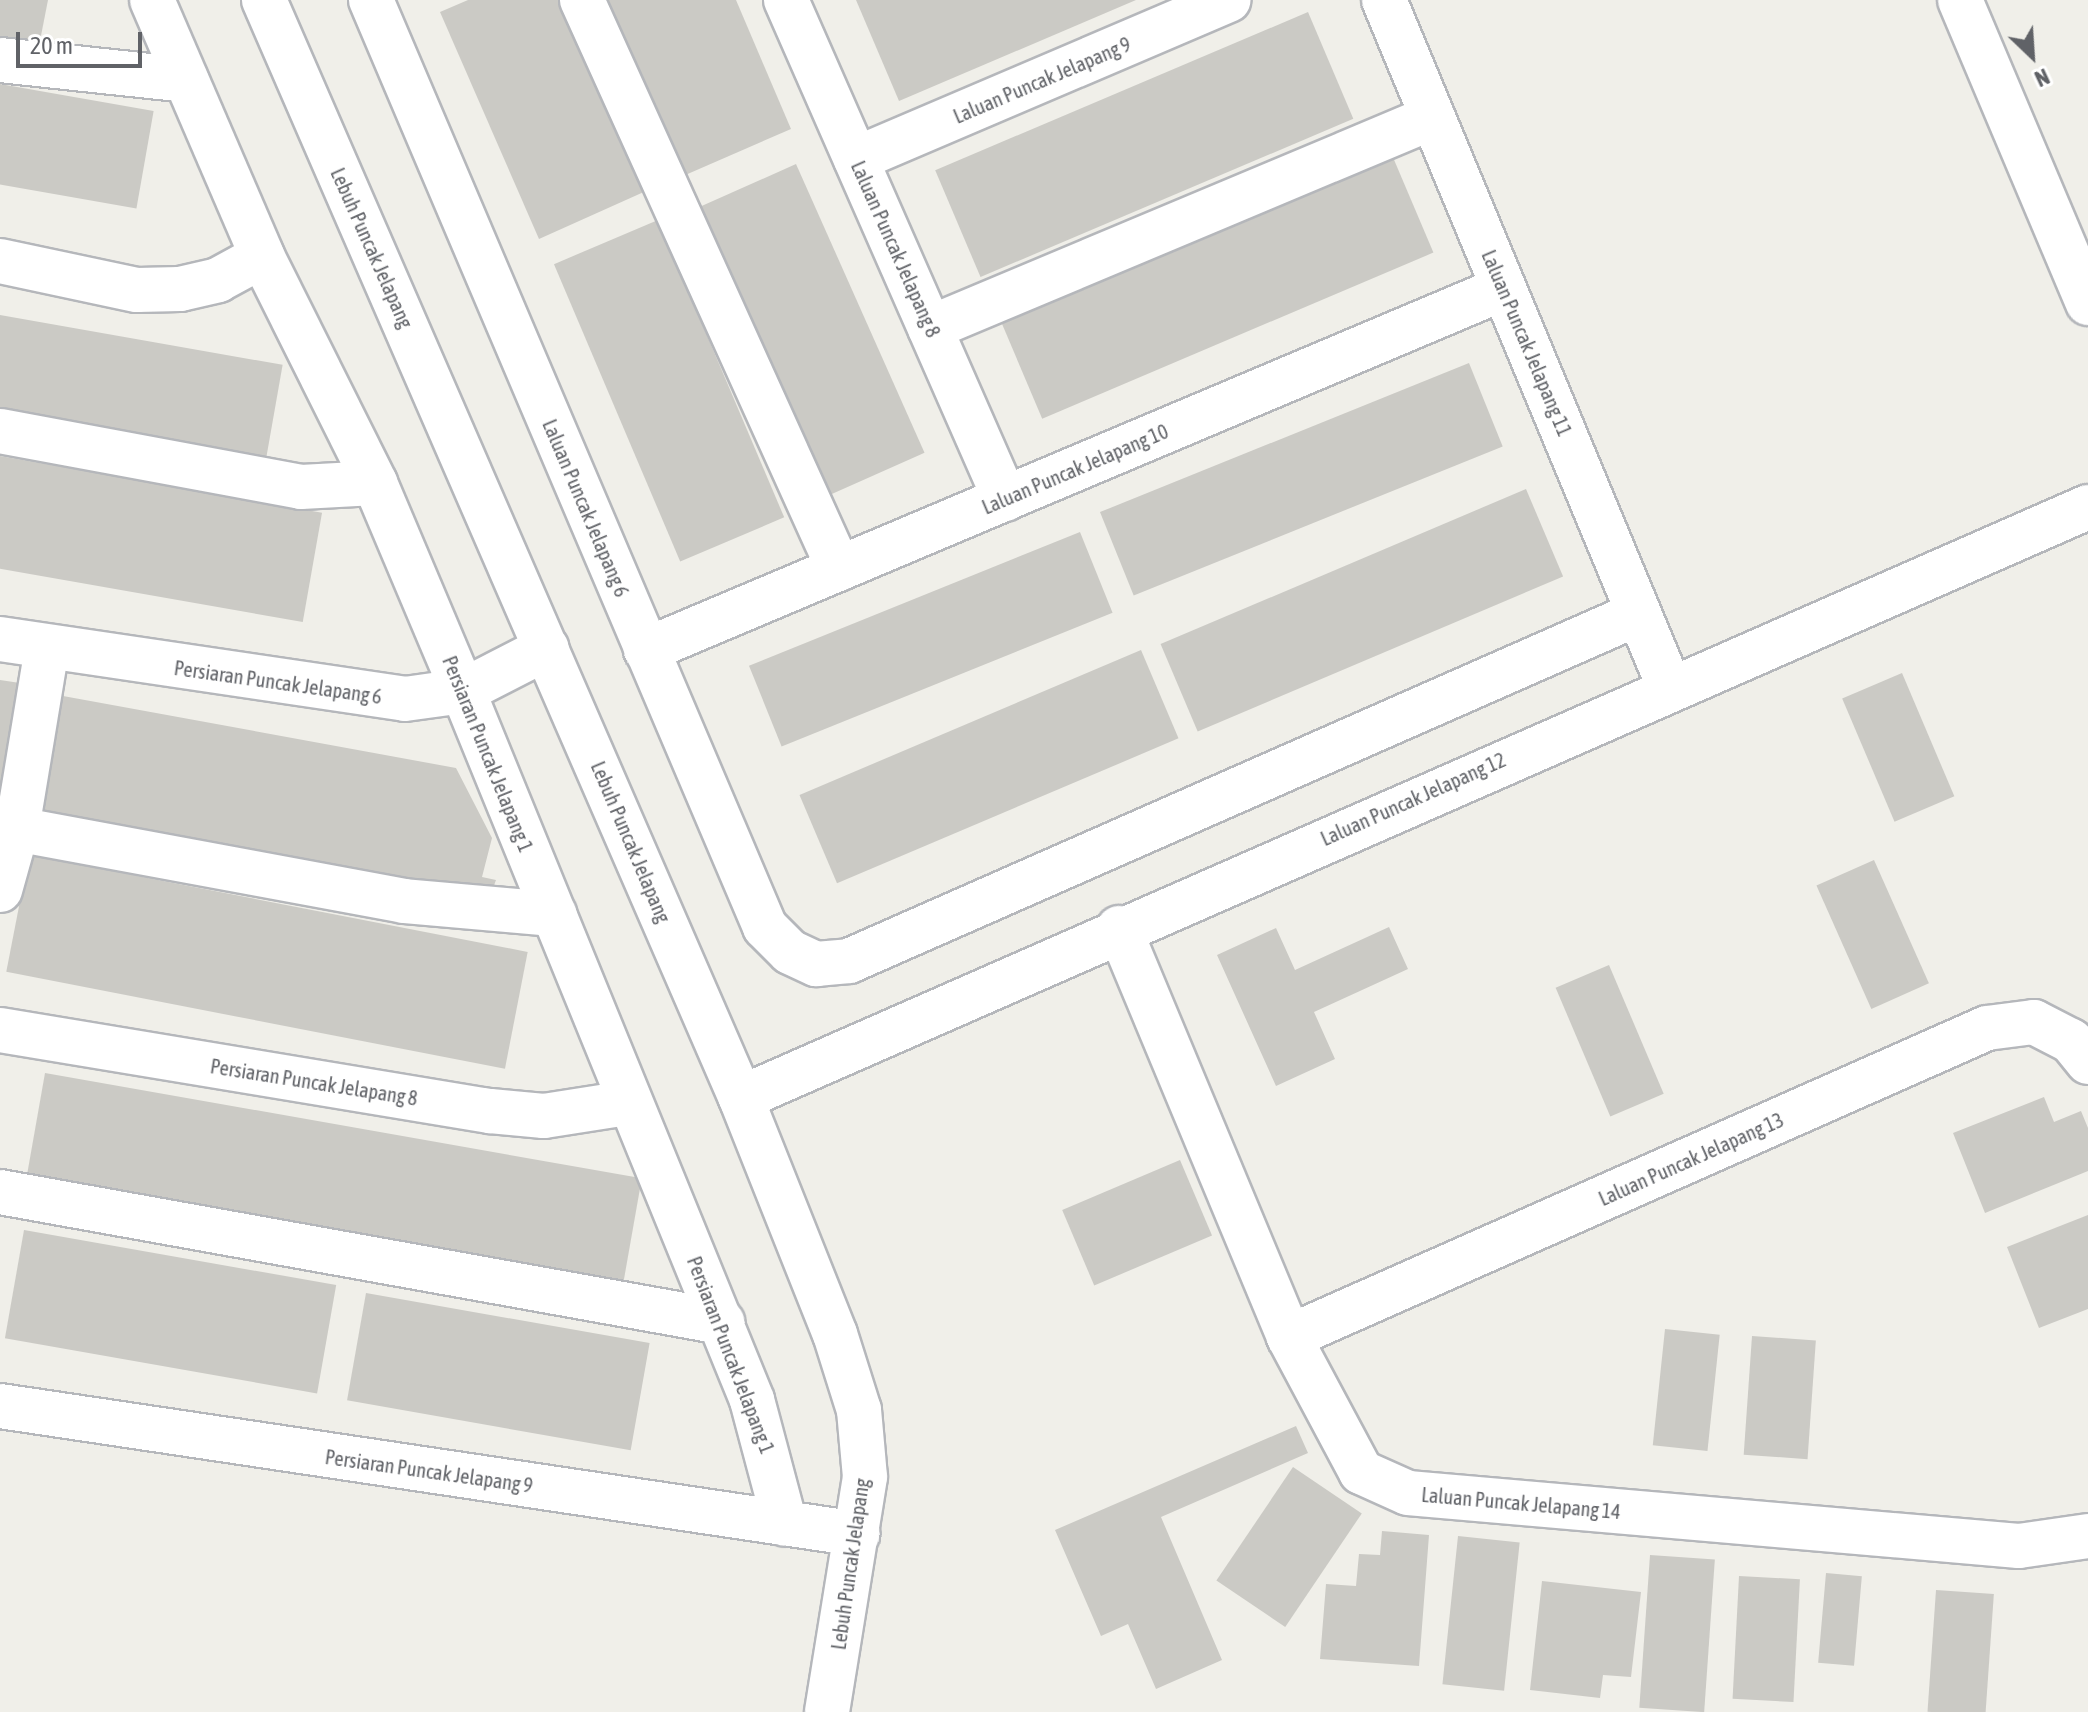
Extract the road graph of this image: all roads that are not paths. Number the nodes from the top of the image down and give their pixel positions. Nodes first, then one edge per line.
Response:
1 (152, 0) edge
2 (371, 0) edge
3 (582, 0) edge
4 (786, 0) edge
5 (1228, 0) edge
6 (1384, 0) edge
7 (1960, 0) edge
8 (278, 4) edge
9 (0, 60) edge
10 (186, 80) junction
11 (1433, 117) junction
12 (856, 159) junction
13 (262, 256) junction
14 (0, 261) edge
15 (1504, 288) junction
16 (2088, 303) edge
17 (930, 328) junction
18 (0, 431) edge
19 (375, 483) junction
20 (1005, 499) junction
21 (2088, 507) edge
22 (839, 569) junction
23 (1639, 613) junction
24 (0, 639) edge
25 (47, 647) junction
26 (547, 648) junction
27 (646, 650) junction
28 (1669, 686) junction
29 (463, 691) junction
30 (8, 828) edge
31 (0, 890) edge
32 (554, 914) junction
33 (1119, 928) junction
34 (0, 1030) edge
35 (2088, 1062) edge
36 (741, 1098) junction
37 (627, 1103) junction
38 (0, 1192) edge
39 (722, 1322) junction
40 (1289, 1337) junction
41 (0, 1406) edge
42 (785, 1524) junction
43 (858, 1534) junction
44 (2088, 1536) edge
45 (827, 1712) edge

1 - 10 street, Persiaran Puncak Jelapang 1
2 - 27 street, Laluan Puncak Jelapang 6
3 - 22 street
4 - 12 street, Laluan Puncak Jelapang 8
5 - 12 street, Laluan Puncak Jelapang 9
6 - 11 street, Laluan Puncak Jelapang 11
7 - 16 street
8 - 26 street, Lebuh Puncak Jelapang
9 - 10 street
10 - 13 street, Persiaran Puncak Jelapang 1
11 - 15 street, Laluan Puncak Jelapang 11
11 - 17 street
12 - 17 street, Laluan Puncak Jelapang 8
13 - 14 street
13 - 19 street, Persiaran Puncak Jelapang 1
15 - 20 street, Laluan Puncak Jelapang 10
15 - 23 street, Laluan Puncak Jelapang 11
17 - 20 street, Laluan Puncak Jelapang 8
18 - 19 street
19 - 29 street, Persiaran Puncak Jelapang 1
20 - 22 street, Laluan Puncak Jelapang 10
21 - 28 street, Laluan Puncak Jelapang 12
22 - 27 street, Laluan Puncak Jelapang 10
23 - 27 street, Laluan Puncak Jelapang 6
23 - 28 street, Laluan Puncak Jelapang 11
24 - 25 street, Persiaran Puncak Jelapang 6
25 - 29 street, Persiaran Puncak Jelapang 6
25 - 30 street
26 - 29 street, Persiaran Puncak Jelapang 6
26 - 36 street, Lebuh Puncak Jelapang
28 - 33 street, Laluan Puncak Jelapang 12
29 - 32 street, Persiaran Puncak Jelapang 1
30 - 31 street
30 - 32 street
32 - 37 street, Persiaran Puncak Jelapang 1
33 - 36 street, Laluan Puncak Jelapang 12
33 - 40 street, Laluan Puncak Jelapang 14
34 - 37 street, Persiaran Puncak Jelapang 8
35 - 40 street, Laluan Puncak Jelapang 13
36 - 43 street, Lebuh Puncak Jelapang
37 - 39 street, Persiaran Puncak Jelapang 1
38 - 39 street
39 - 42 street, Persiaran Puncak Jelapang 1
40 - 44 street, Laluan Puncak Jelapang 14
41 - 42 street, Persiaran Puncak Jelapang 9
42 - 43 street, Persiaran Puncak Jelapang 9
43 - 45 street, Lebuh Puncak Jelapang

